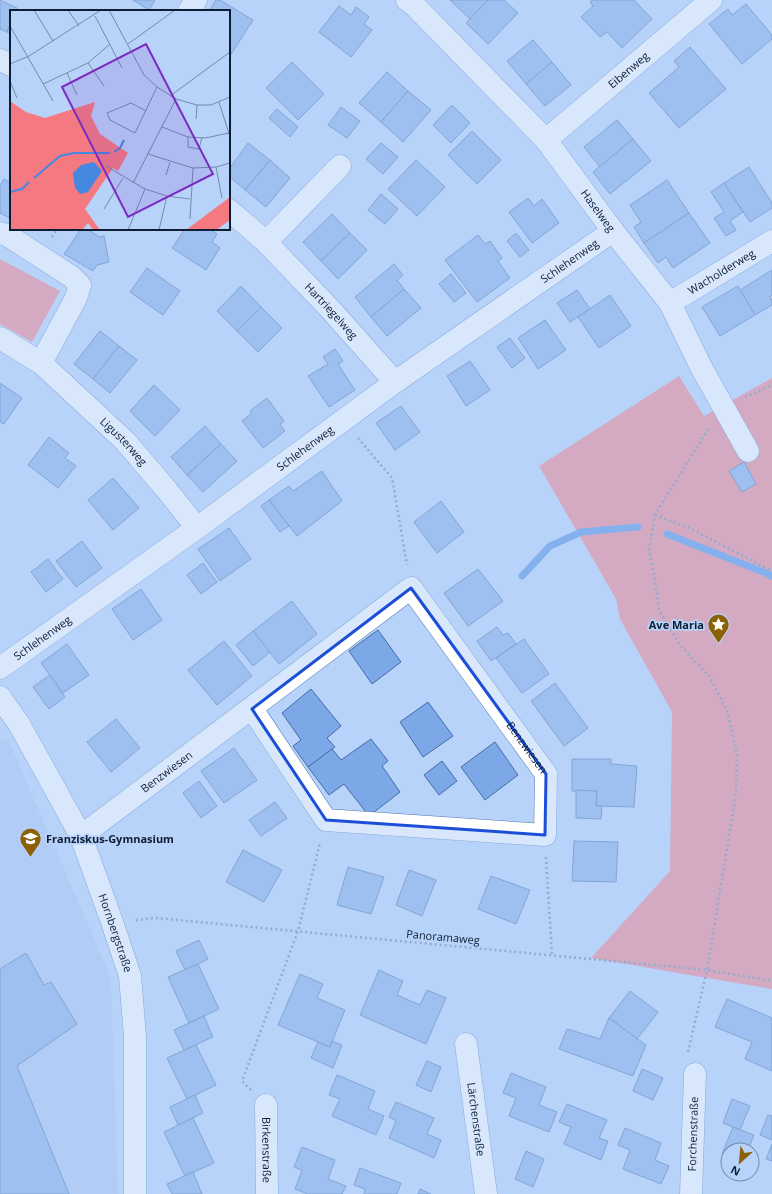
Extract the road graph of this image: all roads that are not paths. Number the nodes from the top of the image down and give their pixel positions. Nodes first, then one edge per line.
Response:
1 (196, 0) edge
2 (711, 0) edge
3 (414, 2) edge
4 (190, 10) edge
5 (0, 60) edge
6 (10, 65) edge
7 (546, 140) junction
8 (340, 166) dead end
9 (230, 211) edge
10 (612, 231) junction
11 (0, 233) edge
12 (772, 241) edge
13 (266, 242) junction
14 (670, 303) junction
15 (0, 338) edge
16 (41, 363) junction
17 (395, 382) junction
18 (748, 451) dead end
19 (197, 528) junction
20 (0, 668) edge
21 (0, 697) edge
22 (252, 709) junction
23 (10, 726) edge
24 (81, 836) junction
25 (466, 1044) dead end
26 (695, 1074) road end
27 (266, 1106) road end
28 (135, 1194) edge
29 (267, 1194) edge
30 (486, 1194) edge
31 (691, 1194) edge

1 - 4 street
2 - 7 street, Eibenweg
3 - 7 street, Haselweg
5 - 6 street
7 - 10 street, Haselweg
8 - 13 street
9 - 13 street, Hartriegelweg
10 - 14 street, Haselweg
10 - 17 street, Schlehenweg
11 - 16 street
12 - 14 street, Wacholderweg
13 - 17 street, Hartriegelweg
14 - 18 street, Haselweg
15 - 16 street, Ligusterweg
16 - 19 street, Ligusterweg
17 - 19 street, Schlehenweg
19 - 20 street, Schlehenweg
21 - 23 street, Hornbergstraße
22 - 22 street, Benzwiesen
22 - 24 street, Benzwiesen
23 - 24 street, Hornbergstraße
24 - 28 street, Hornbergstraße
25 - 30 street, Lärchenstraße
26 - 31 street, Forchenstraße
27 - 29 street, Birkenstraße

